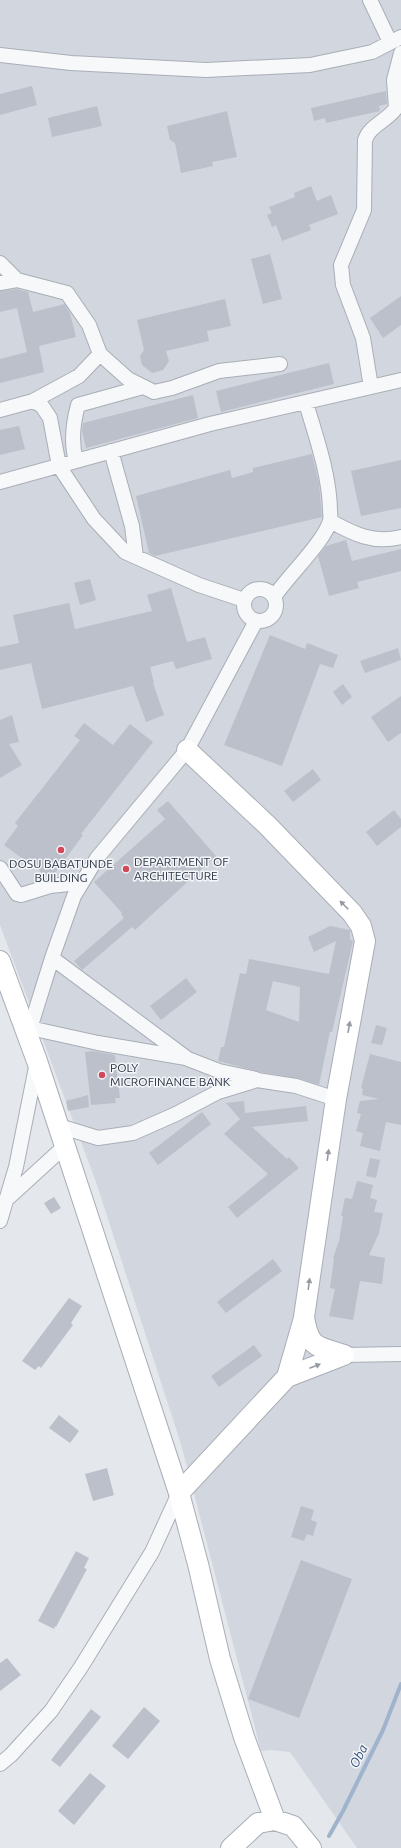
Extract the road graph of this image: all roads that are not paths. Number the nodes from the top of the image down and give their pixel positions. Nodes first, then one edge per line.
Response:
1 (370, 0) edge
2 (396, 40) edge
3 (401, 53) edge
4 (0, 55) edge
5 (0, 263) edge
6 (17, 280) junction
7 (0, 283) edge
8 (100, 354) junction
9 (280, 364) dead end
10 (401, 380) edge
11 (143, 387) junction
12 (371, 387) junction
13 (33, 401) junction
14 (306, 403) junction
15 (0, 410) edge
16 (111, 451) junction
17 (76, 461) junction
18 (60, 466) junction
19 (0, 482) edge
20 (330, 521) junction
21 (401, 537) edge
22 (136, 557) junction
23 (274, 597) junction
24 (244, 600) junction
25 (256, 621) junction
26 (187, 750) junction
27 (0, 868) edge
28 (79, 887) junction
29 (52, 958) junction
30 (0, 961) edge
31 (29, 1031) junction
32 (188, 1059) junction
33 (37, 1061) junction
34 (257, 1080) junction
35 (336, 1099) junction
36 (59, 1126) junction
37 (65, 1146) junction
38 (6, 1199) junction
39 (0, 1221) edge
40 (304, 1317) junction
41 (401, 1354) edge
42 (344, 1355) junction
43 (287, 1377) junction
44 (179, 1493) junction
45 (0, 1764) edge
46 (275, 1820) junction
47 (231, 1848) edge
48 (311, 1848) edge

1 - 2 street
2 - 4 street
3 - 12 street
5 - 6 street
6 - 7 street
6 - 8 street
8 - 11 street
8 - 13 street
9 - 11 street
10 - 12 street
11 - 17 street
12 - 14 street
13 - 15 street
13 - 18 street
14 - 16 street
14 - 20 street
16 - 17 street
16 - 22 street
17 - 18 street
18 - 19 street
18 - 22 street
20 - 21 street
20 - 23 street
22 - 24 street
23 - 24 street
23 - 25 street
24 - 25 street
25 - 26 street
26 - 28 street
35 -> 26 street
27 - 28 street
28 - 29 street
29 - 31 street
29 - 32 street
30 - 31 street
31 - 32 street
31 - 33 street
32 - 34 street
33 - 36 street
33 - 38 street
34 - 35 street
34 - 36 street
40 -> 35 street
36 - 37 street
37 - 38 street
37 - 44 street
38 - 39 street
40 - 42 street
40 - 43 street
41 - 42 street
43 -> 42 street
43 - 44 street
44 - 45 street
44 - 46 street
46 - 47 street
46 - 48 street

